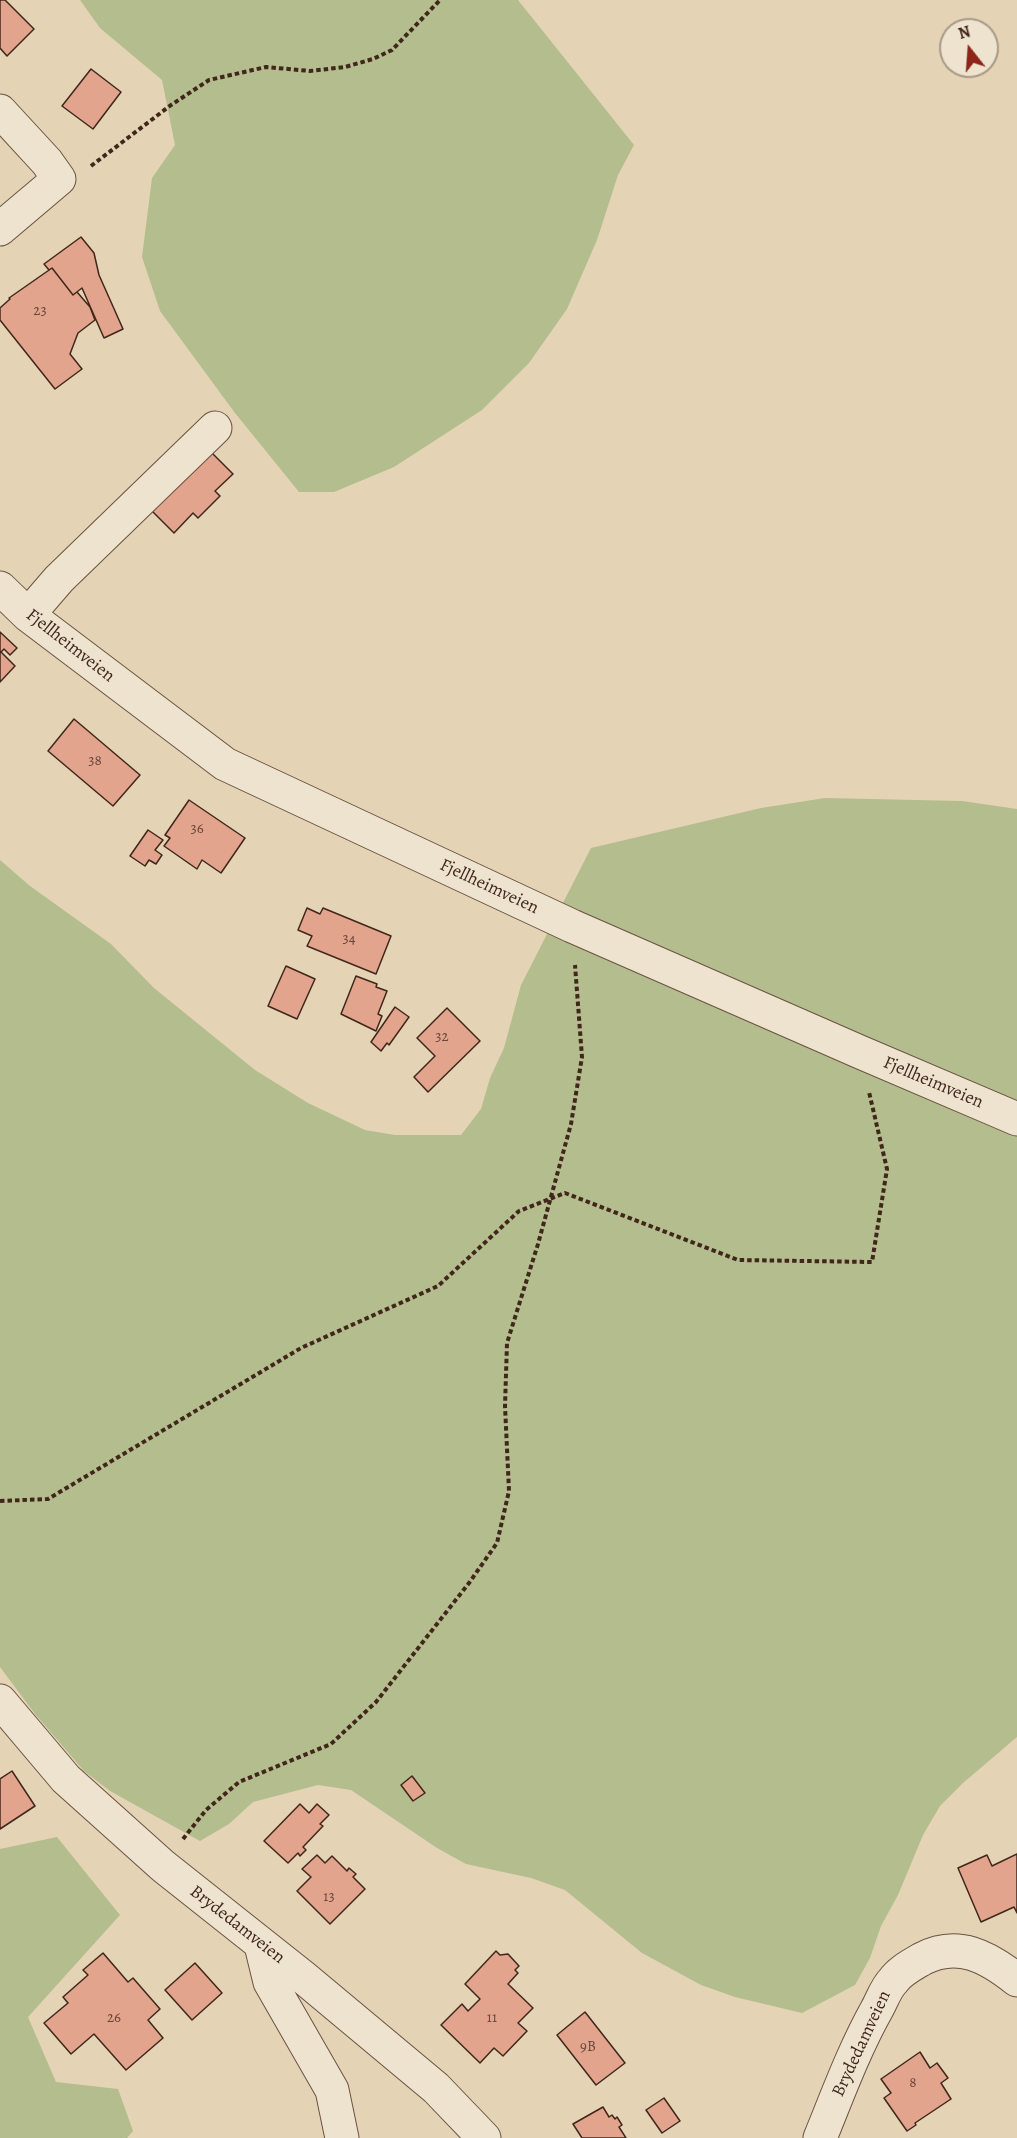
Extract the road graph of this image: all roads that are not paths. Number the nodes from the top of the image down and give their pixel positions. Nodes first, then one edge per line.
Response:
1 (0, 111) edge
2 (0, 229) edge
3 (215, 428) dead end
4 (0, 588) edge
5 (28, 615) junction
6 (1017, 1119) edge
7 (0, 1701) edge
8 (261, 1945) junction
9 (1017, 1980) edge
10 (342, 2138) edge
11 (484, 2138) edge
12 (820, 2138) edge

1 - 2 street
3 - 5 street
4 - 5 street, Fjellheimveien
5 - 6 street, Fjellheimveien
7 - 8 street, Brydedamveien
8 - 10 street
8 - 11 street, Brydedamveien
9 - 12 street, Brydedamveien

